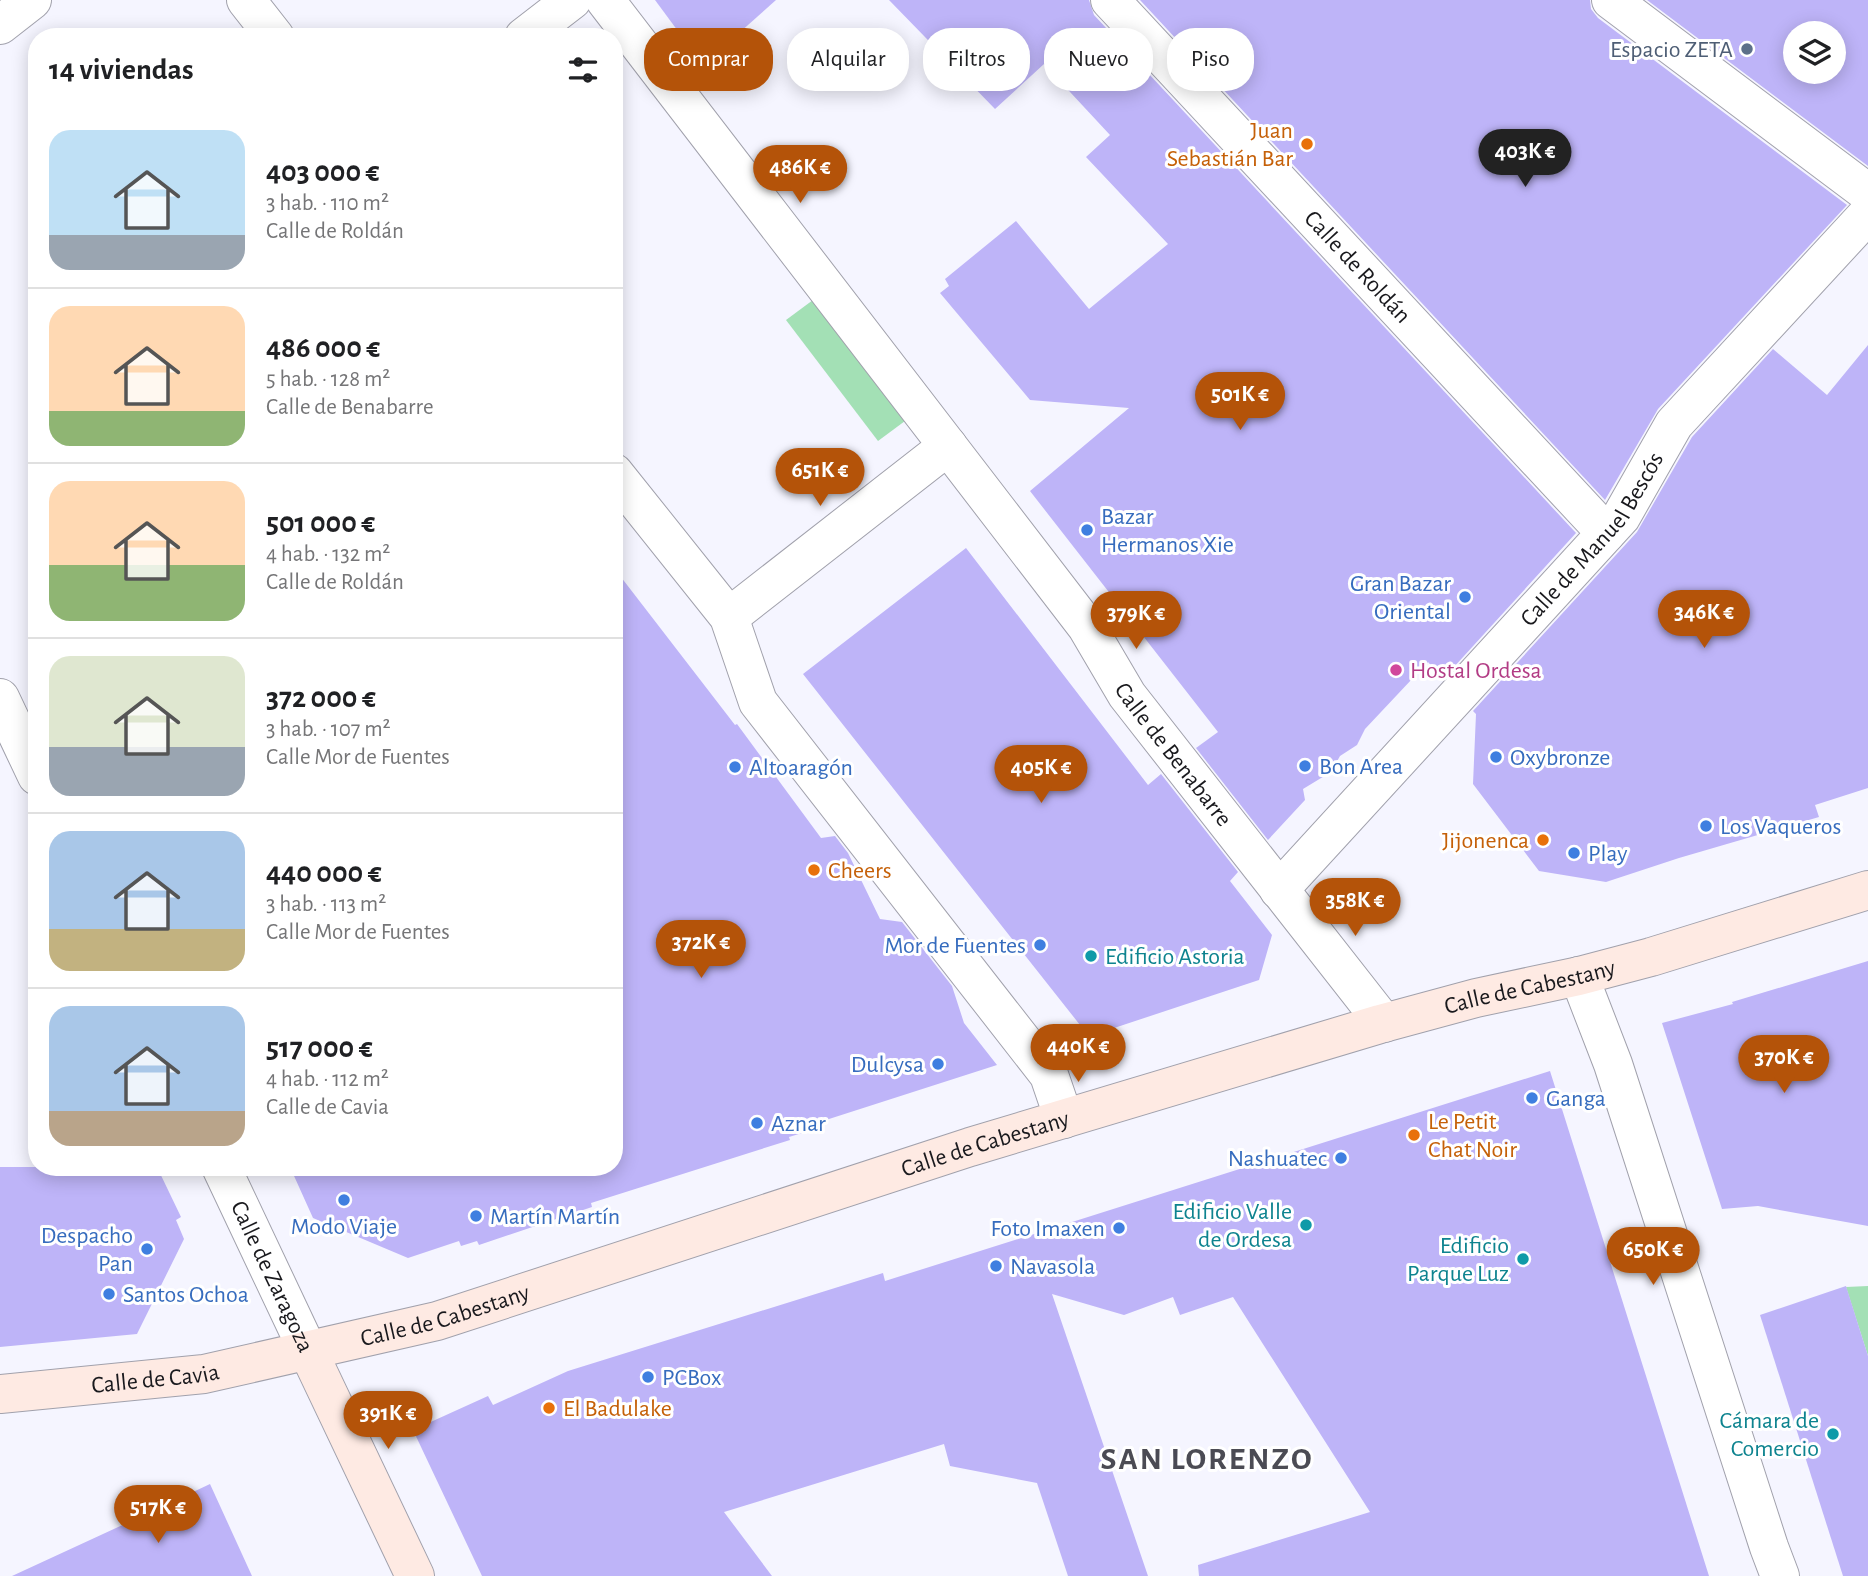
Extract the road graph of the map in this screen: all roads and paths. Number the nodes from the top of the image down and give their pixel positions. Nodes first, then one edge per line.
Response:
1 (32, 0) edge
2 (246, 0) edge
3 (572, 0) edge
4 (606, 0) edge
5 (1110, 0) edge
6 (1611, 0) edge
7 (0, 25) edge
8 (268, 28) edge
9 (536, 28) edge
10 (1868, 193) edge
11 (1868, 214) edge
12 (948, 446) junction
13 (623, 484) edge
14 (1606, 534) junction
15 (729, 617) junction
16 (0, 698) edge
17 (28, 757) edge
18 (1279, 890) junction
19 (1868, 890) edge
20 (1579, 976) junction
21 (1384, 1023) junction
22 (1064, 1119) junction
23 (225, 1176) edge
24 (308, 1351) junction
25 (0, 1394) edge
26 (415, 1576) edge
27 (1780, 1576) edge

1 - 7 street
2 - 8 street
3 - 9 street
4 - 12 street, Calle de Benabarre
5 - 14 street, Calle de Roldán
6 - 10 street
11 - 14 street, Calle de Manuel Bescós
12 - 15 street
12 - 18 street, Calle de Benabarre
13 - 15 street
14 - 18 street, Calle de Manuel Bescós
15 - 22 street
16 - 17 street
18 - 21 street, Calle de Benabarre
19 - 20 street, Calle de Cabestany
20 - 21 street, Calle de Cabestany
20 - 27 street
21 - 22 street, Calle de Cabestany
22 - 24 street, Calle de Cabestany
23 - 24 street, Calle de Zaragoza
24 - 25 street, Calle de Cavia
24 - 26 street, Calle de Zaragoza

